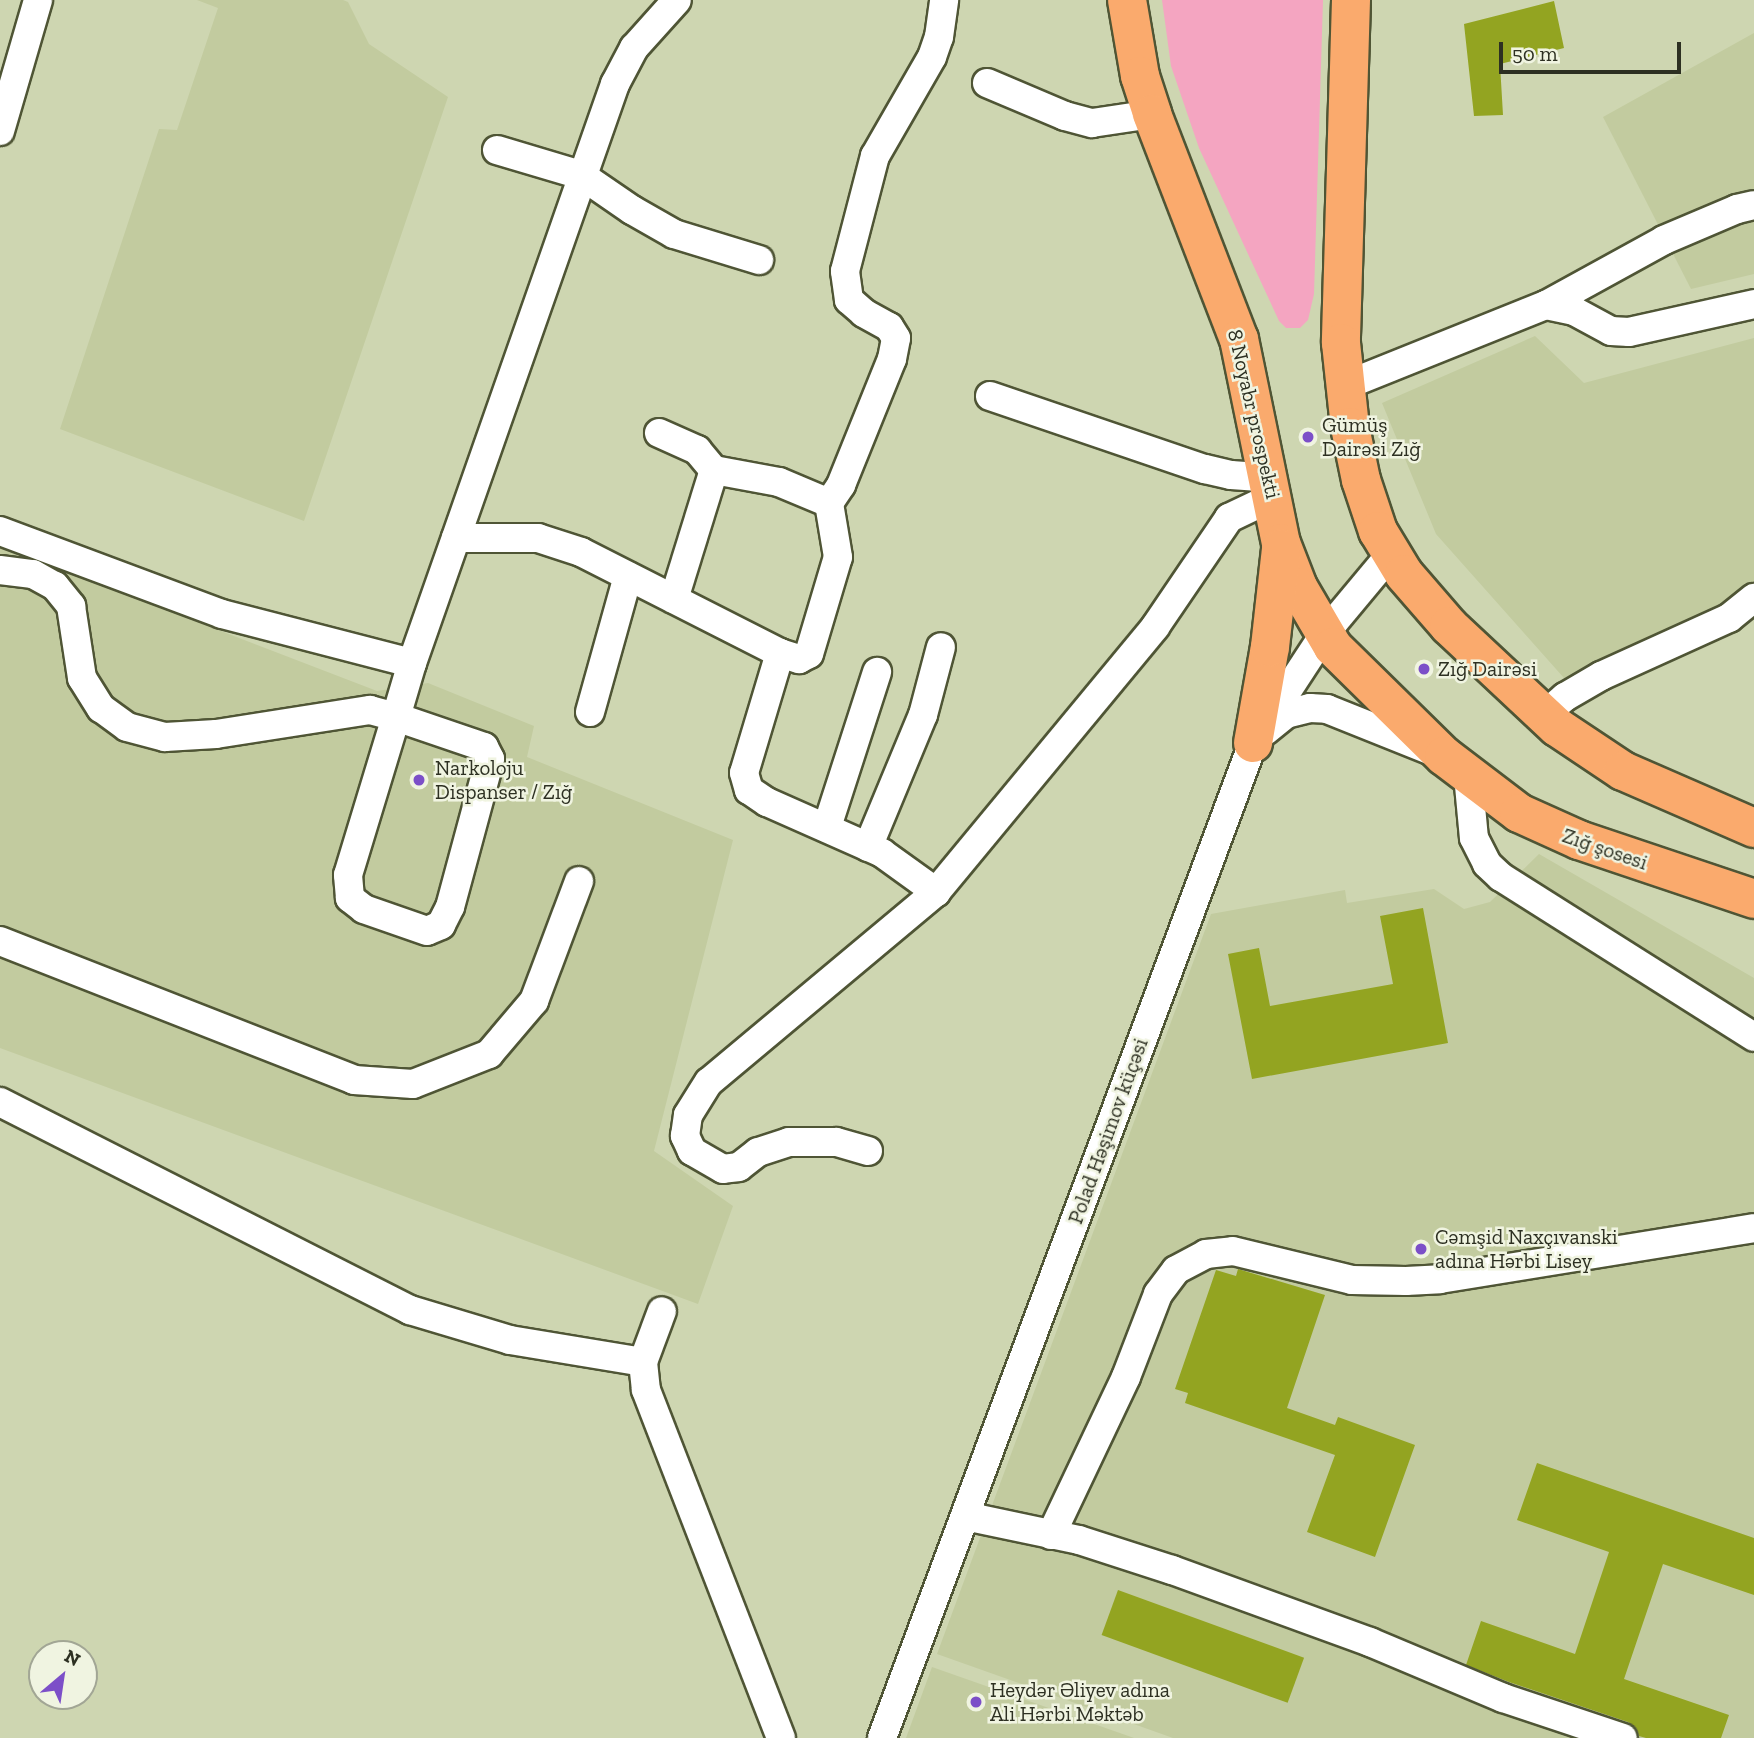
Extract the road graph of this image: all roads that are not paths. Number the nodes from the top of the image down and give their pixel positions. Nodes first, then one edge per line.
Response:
1 (38, 0) edge
2 (677, 0) edge
3 (944, 0) edge
4 (1127, 0) edge
5 (1351, 0) edge
6 (987, 83) dead end
7 (1152, 114) junction
8 (0, 131) edge
9 (497, 150) dead end
10 (581, 175) junction
11 (1754, 205) edge
12 (760, 260) dead end
13 (1754, 304) edge
14 (1546, 305) junction
15 (1344, 386) junction
16 (990, 396) dead end
17 (659, 433) dead end
18 (714, 470) junction
19 (1272, 487) junction
20 (829, 503) junction
21 (0, 531) edge
22 (456, 538) junction
23 (1281, 543) junction
24 (1390, 555) junction
25 (0, 570) edge
26 (628, 576) junction
27 (1754, 598) edge
28 (674, 599) junction
29 (1325, 633) junction
30 (941, 647) dead end
31 (780, 653) junction
32 (412, 663) junction
33 (877, 672) dead end
34 (590, 712) dead end
35 (1543, 716) junction
36 (396, 717) junction
37 (1253, 743) junction
38 (1456, 765) junction
39 (827, 827) junction
40 (1754, 828) edge
41 (868, 847) junction
42 (579, 881) dead end
43 (936, 892) junction
44 (1754, 899) edge
45 (0, 941) edge
46 (1754, 1037) edge
47 (0, 1102) edge
48 (868, 1151) dead end
49 (1754, 1227) edge
50 (662, 1311) dead end
51 (643, 1362) junction
52 (965, 1516) junction
53 (1051, 1535) junction
54 (780, 1738) edge
55 (882, 1738) edge
56 (1623, 1738) edge

1 - 8 street
2 - 10 street
3 - 20 street
4 - 7 highway, 8 Noyabr prospekti
5 - 15 highway
6 - 7 street
7 - 19 highway, 8 Noyabr prospekti
9 - 10 street
10 - 12 street
10 - 22 street
11 - 14 street
13 - 14 street
14 - 15 street
15 - 24 highway
16 - 19 street
17 - 18 street
18 - 20 street
18 - 28 street
19 - 23 highway, 8 Noyabr prospekti
19 - 43 street
20 - 31 street
21 - 32 street
22 - 26 street
22 - 32 street
23 - 29 highway, 8 Noyabr prospekti
23 - 37 highway
24 - 29 street, Polad Həşimov küçəsi
24 - 35 highway
25 - 36 street
26 - 28 street
26 - 34 street
27 - 35 street
28 - 31 street
29 - 37 street, Polad Həşimov küçəsi
29 - 38 highway, 8 Noyabr prospekti
30 - 41 street
31 - 39 street
32 - 36 street
33 - 39 street
35 - 40 highway
36 - 36 street
37 - 38 street
37 - 52 street, Polad Həşimov küçəsi
38 - 44 highway, Zığ şosesi
38 - 46 street
39 - 41 street
41 - 43 street
42 - 45 street
43 - 48 street
47 - 51 street
49 - 53 street
50 - 51 street
51 - 54 street
52 - 53 street
52 - 55 street, Polad Həşimov küçəsi
53 - 56 street

